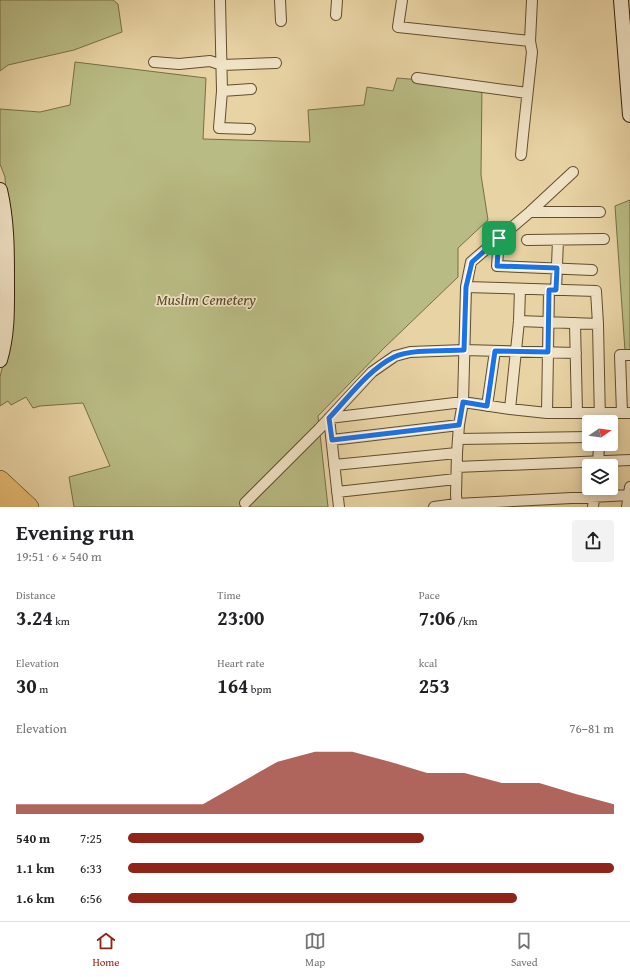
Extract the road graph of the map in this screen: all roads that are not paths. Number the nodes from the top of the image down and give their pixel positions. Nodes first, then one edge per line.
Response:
1 (220, 0) edge
2 (280, 0) edge
3 (336, 0) edge
4 (402, 0) edge
5 (532, 0) edge
6 (621, 0) edge
7 (336, 15) dead end
8 (281, 21) dead end
9 (530, 41) junction
10 (154, 62) dead end
11 (276, 63) dead end
12 (222, 65) junction
13 (417, 78) dead end
14 (251, 89) dead end
15 (222, 92) junction
16 (527, 93) junction
17 (629, 96) edge
18 (630, 115) edge
19 (250, 129) dead end
20 (521, 155) dead end
21 (573, 172) dead end
22 (0, 190) edge
23 (530, 212) junction
24 (600, 212) dead end
25 (499, 238) junction
26 (604, 239) dead end
27 (527, 240) dead end
28 (558, 240) junction
29 (557, 268) junction
30 (592, 270) dead end
31 (466, 287) junction
32 (520, 289) junction
33 (552, 290) junction
34 (519, 321) junction
35 (548, 322) junction
36 (575, 323) junction
37 (598, 324) junction
38 (464, 350) junction
39 (495, 351) junction
40 (516, 351) junction
41 (548, 352) junction
42 (576, 352) junction
43 (630, 355) edge
44 (0, 360) edge
45 (463, 402) junction
46 (487, 406) junction
47 (510, 410) junction
48 (547, 413) junction
49 (577, 413) junction
50 (626, 413) edge
51 (588, 415) edge
52 (600, 415) edge
53 (613, 415) edge
54 (329, 418) junction
55 (459, 425) junction
56 (582, 437) edge
57 (459, 439) junction
58 (332, 440) junction
59 (457, 453) junction
60 (630, 460) edge
61 (618, 461) edge
62 (582, 463) edge
63 (334, 465) junction
64 (457, 467) junction
65 (456, 479) junction
66 (0, 480) edge
67 (337, 492) junction
68 (630, 492) edge
69 (594, 497) edge
70 (0, 500) edge
71 (245, 503) dead end
72 (457, 506) edge
73 (7, 507) edge
74 (29, 507) edge
75 (339, 507) edge
76 (434, 507) edge
77 (627, 507) edge

1 - 12 street
2 - 8 street
3 - 7 street
4 - 9 street
5 - 9 street
6 - 17 street
9 - 16 street
10 - 12 street
11 - 12 street
12 - 15 street
13 - 16 street
14 - 15 street
15 - 19 street
16 - 20 street
17 - 18 street
21 - 23 street
22 - 44 street
23 - 24 street
23 - 25 street
25 - 29 street
25 - 31 street
26 - 28 street
27 - 28 street
28 - 29 street
29 - 30 street
29 - 33 street
31 - 32 street
31 - 38 street
32 - 33 street
32 - 34 street
33 - 35 street
33 - 37 street
34 - 35 street
34 - 40 street
35 - 36 street
35 - 41 street
36 - 37 street
36 - 42 street
37 - 52 street
38 - 39 street
38 - 45 street
38 - 54 street
39 - 40 street
39 - 46 street
40 - 41 street
40 - 47 street
41 - 42 street
41 - 48 street
42 - 49 street
43 - 50 street
45 - 46 street
45 - 54 street
45 - 55 street
46 - 47 street
47 - 48 street
48 - 49 street
49 - 51 street
50 - 53 street
54 - 58 street
54 - 71 street
55 - 57 street
55 - 58 street
56 - 57 street
57 - 59 street
58 - 63 street
59 - 63 street
59 - 64 street
60 - 61 street
62 - 64 street
63 - 67 street
64 - 65 street
65 - 67 street
65 - 72 street
66 - 74 highway
67 - 75 street
68 - 69 street
68 - 77 street
69 - 72 street
70 - 73 highway
72 - 76 street

